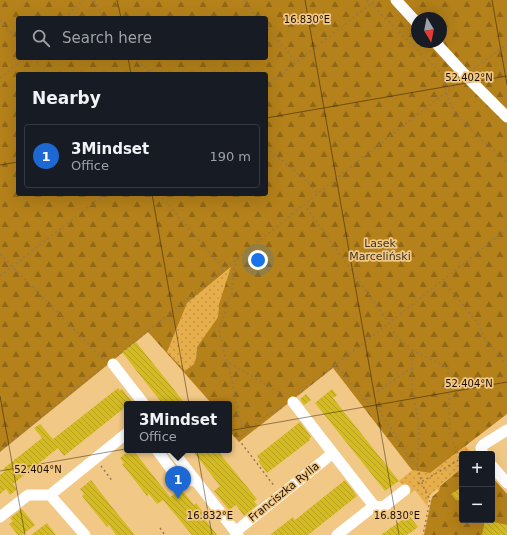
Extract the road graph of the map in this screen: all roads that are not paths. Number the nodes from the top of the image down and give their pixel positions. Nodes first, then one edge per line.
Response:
1 (396, 0) edge
2 (411, 16) edge
3 (440, 48) edge
4 (507, 117) edge
5 (110, 364) road end
6 (141, 401) edge
7 (292, 401) road end
8 (507, 430) edge
9 (124, 436) edge
10 (482, 451) edge
11 (159, 453) edge
12 (174, 453) edge
13 (333, 453) junction
14 (495, 469) edge
15 (195, 481) junction
16 (507, 483) edge
17 (405, 490) dead end
18 (50, 494) junction
19 (374, 506) junction
20 (0, 517) edge
21 (236, 533) edge
22 (84, 535) edge
23 (337, 535) edge

1 - 2 street
3 - 4 street
5 - 6 street
7 - 13 street
8 - 10 street
9 - 18 street
11 - 15 street
12 - 15 street
13 - 19 street
13 - 21 street, Franciszka Rylla
14 - 16 street
15 - 21 street
17 - 19 street
18 - 20 street
18 - 22 street
19 - 23 street

